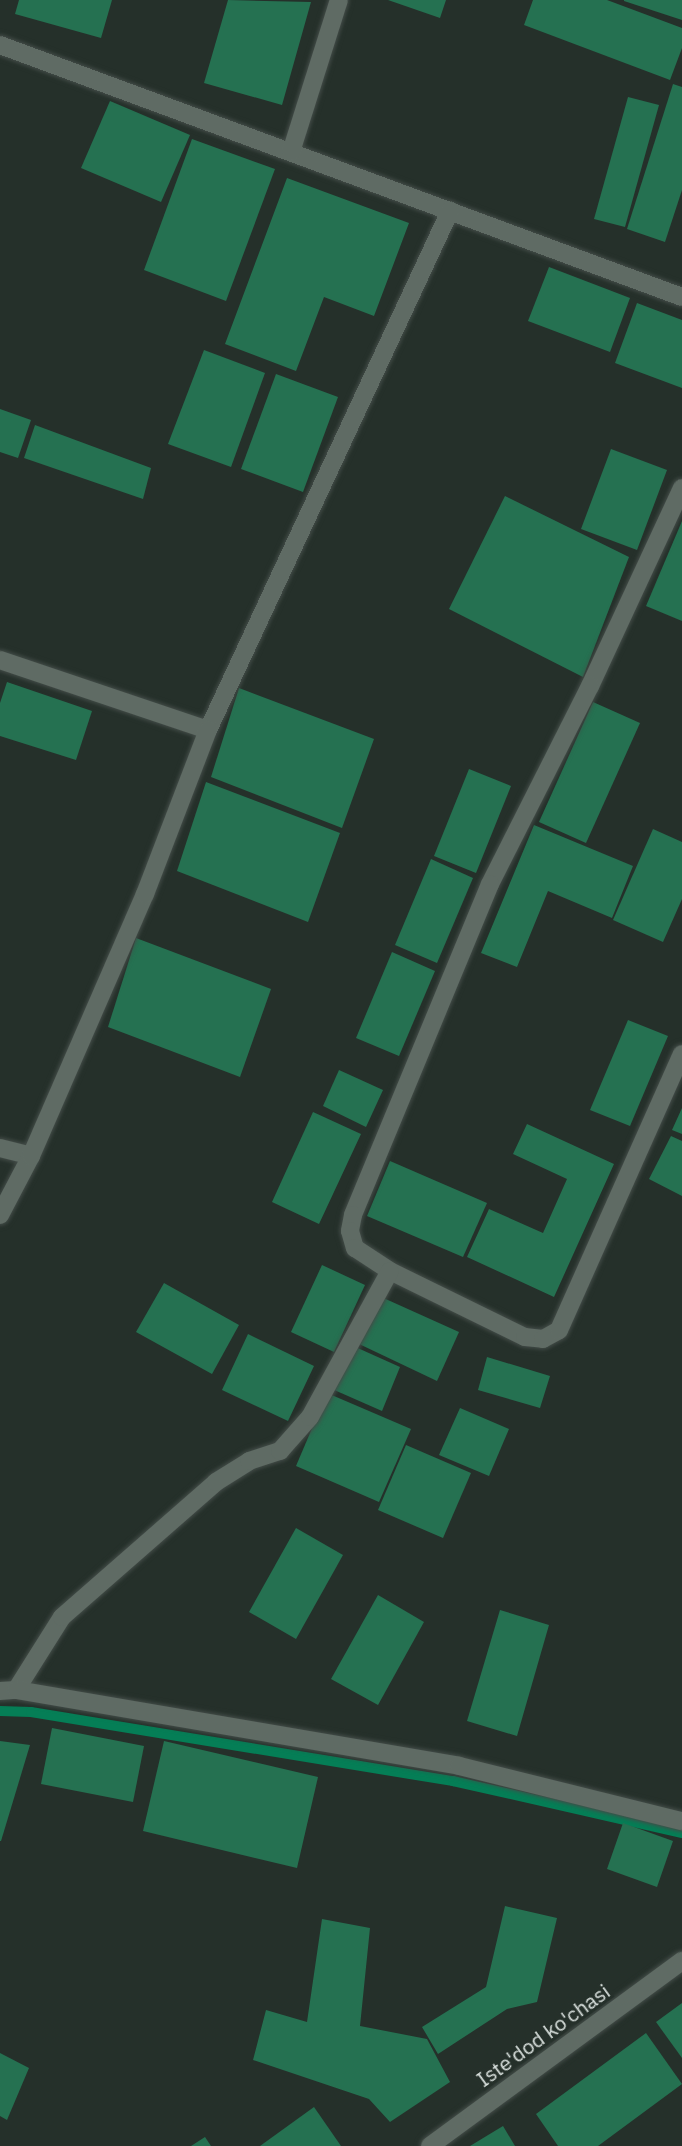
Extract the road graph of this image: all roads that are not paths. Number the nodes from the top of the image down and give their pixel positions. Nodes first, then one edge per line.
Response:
1 (339, 0) edge
2 (0, 45) edge
3 (291, 152) junction
4 (450, 211) junction
5 (682, 297) edge
6 (682, 488) edge
7 (0, 660) edge
8 (208, 730) junction
9 (682, 1054) edge
10 (0, 1148) edge
11 (32, 1156) junction
12 (0, 1216) edge
13 (390, 1271) junction
14 (8, 1690) edge
15 (682, 1821) edge
16 (682, 1962) edge
17 (430, 2146) edge

1 - 3 street
2 - 3 street
3 - 4 street
4 - 5 street
4 - 8 street
6 - 13 street
7 - 8 street
8 - 11 street
9 - 13 street
10 - 11 street
11 - 12 street
13 - 14 street
14 - 15 street
16 - 17 street, Iste'dod ko'chasi

